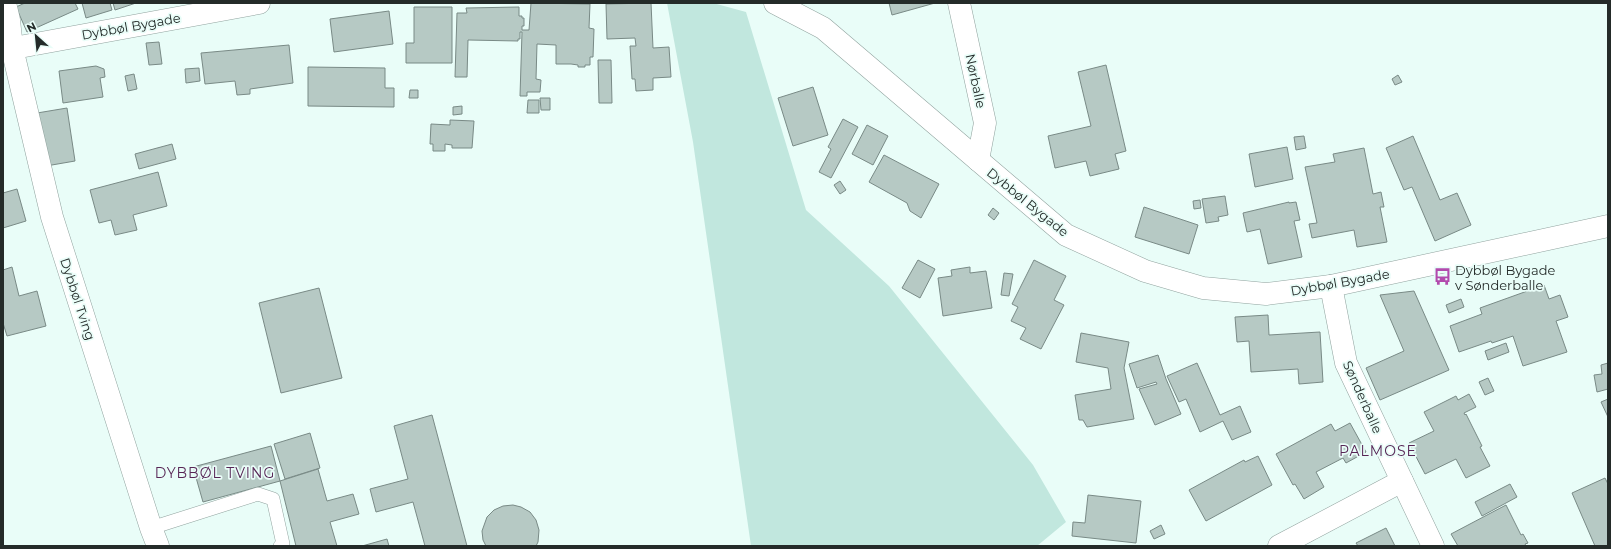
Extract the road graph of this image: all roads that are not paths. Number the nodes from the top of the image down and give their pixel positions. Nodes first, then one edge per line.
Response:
1 (259, 3) edge
2 (776, 3) edge
3 (958, 3) edge
4 (6, 15) edge
5 (7, 49) edge
6 (978, 160) junction
7 (1608, 226) edge
8 (1331, 286) junction
9 (1402, 481) junction
10 (155, 537) edge
11 (280, 546) edge
12 (1278, 546) edge
13 (1433, 546) edge

1 - 5 street, Dybbøl Bygade
2 - 6 street, Dybbøl Bygade
3 - 6 street, Nørballe
4 - 5 street, Dybbøl Tving
5 - 10 street, Dybbøl Tving
6 - 8 street, Dybbøl Bygade
7 - 8 street, Dybbøl Bygade
8 - 9 street, Sønderballe
9 - 12 street
9 - 13 street, Sønderballe
10 - 11 lane

